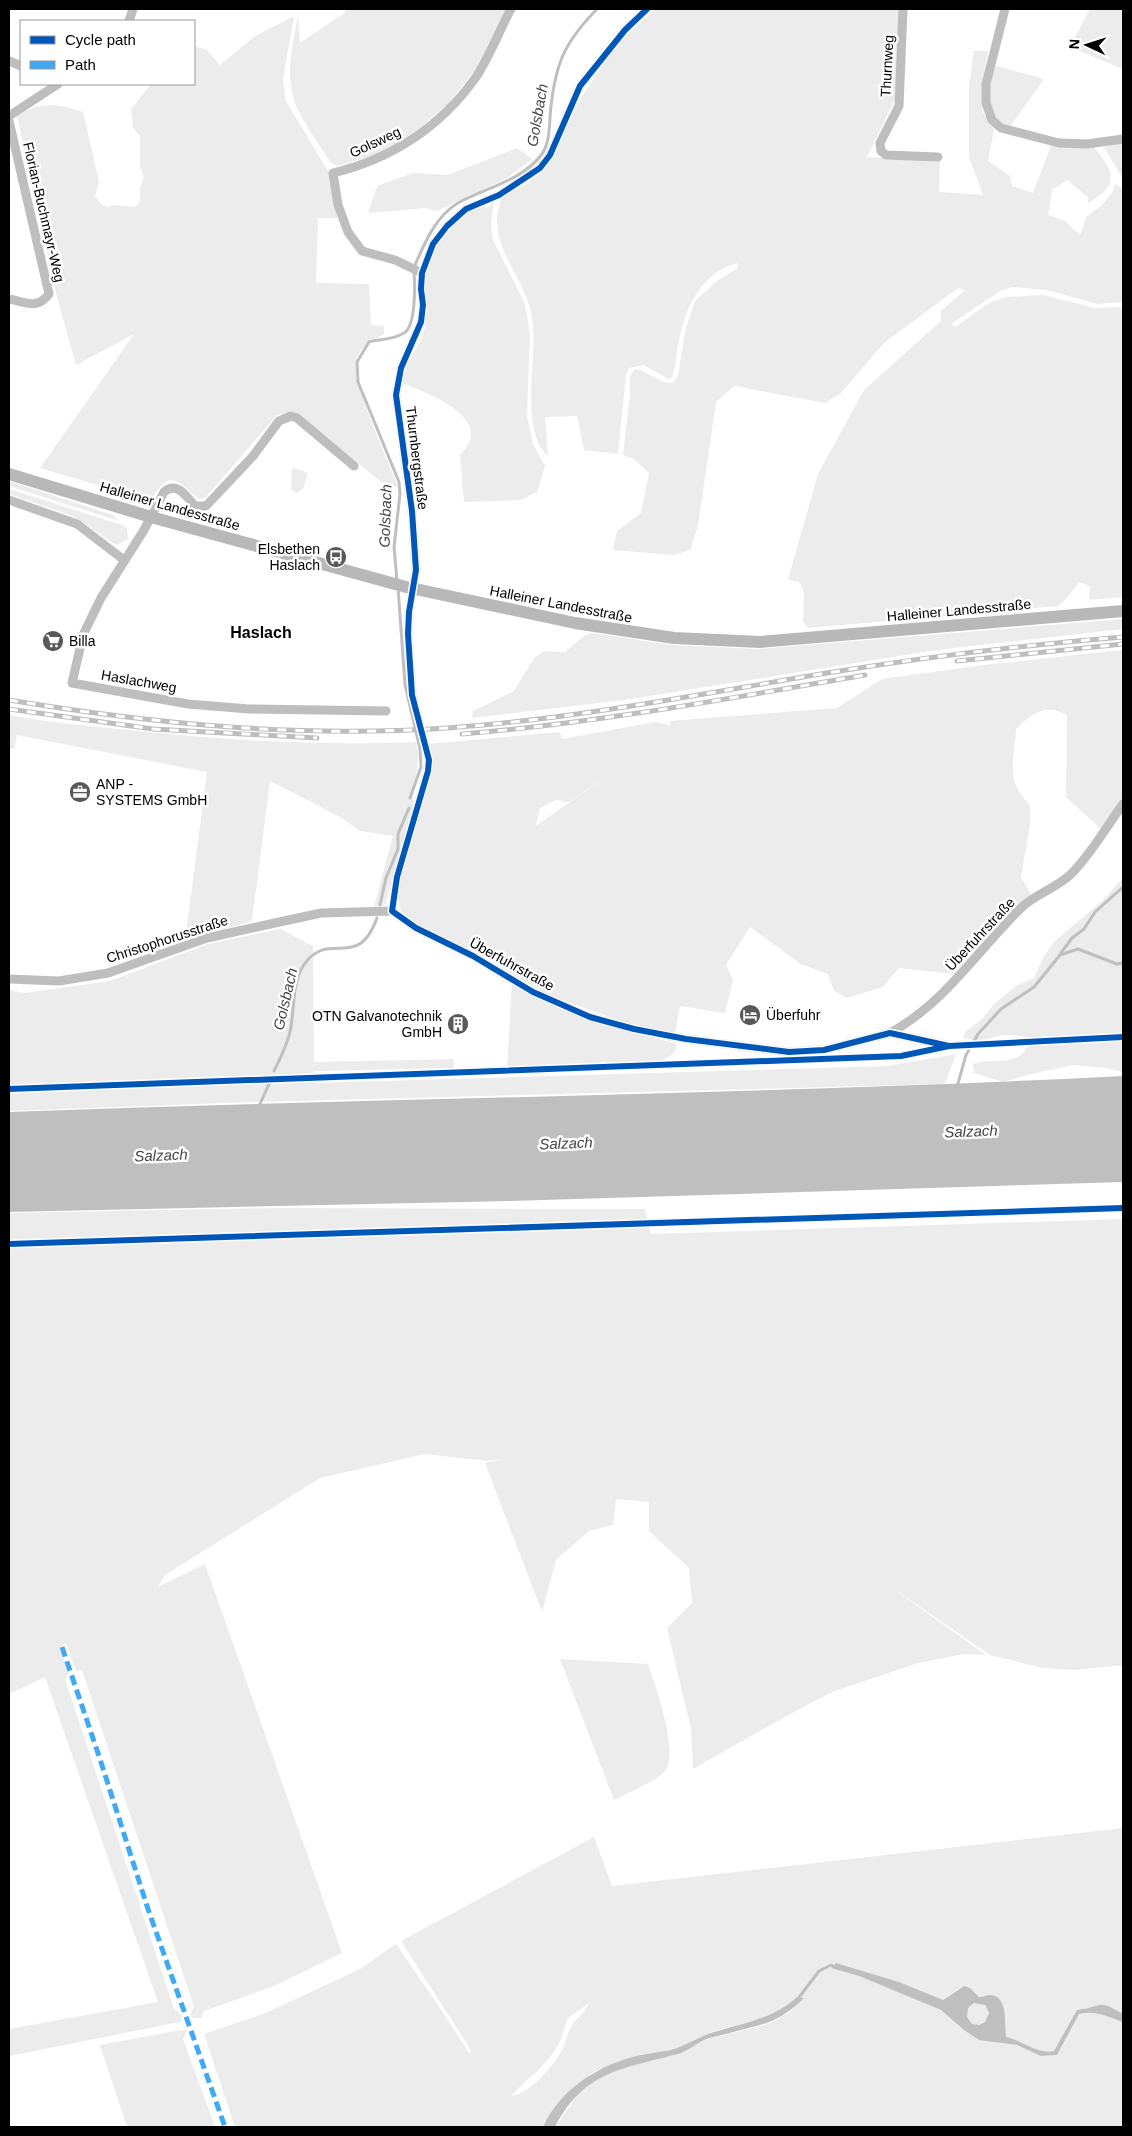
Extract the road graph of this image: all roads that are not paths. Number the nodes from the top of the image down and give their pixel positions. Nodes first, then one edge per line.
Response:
1 (511, 9) edge
2 (646, 9) edge
3 (903, 9) edge
4 (1005, 9) edge
5 (53, 85) edge
6 (9, 116) edge
7 (9, 122) edge
8 (1123, 139) edge
9 (938, 157) dead end
10 (422, 273) junction
11 (9, 299) edge
12 (354, 466) dead end
13 (9, 474) edge
14 (9, 500) edge
15 (151, 517) junction
16 (124, 560) junction
17 (410, 588) junction
18 (1123, 611) edge
19 (386, 711) dead end
20 (1123, 804) edge
21 (392, 911) junction
22 (9, 979) edge
23 (890, 1033) junction
24 (949, 1046) dead end

1 - 10 street, Golsweg
2 - 10 street, Thurnbergstraße
3 - 9 street, Thurnweg
4 - 8 street
5 - 6 street
7 - 11 street, Florian-Buchmayr-Weg
10 - 17 street, Thurnbergstraße
12 - 15 street, Haslachweg
13 - 15 main road, Halleiner Landesstraße
14 - 16 street
15 - 16 street, Haslachweg
15 - 17 main road, Halleiner Landesstraße
16 - 19 street, Haslachweg
17 - 18 main road, Halleiner Landesstraße
17 - 21 street
20 - 23 street, Überfuhrstraße
21 - 22 street, Christophorusstraße
21 - 23 street, Überfuhrstraße
23 - 24 street, Überfuhrstraße

